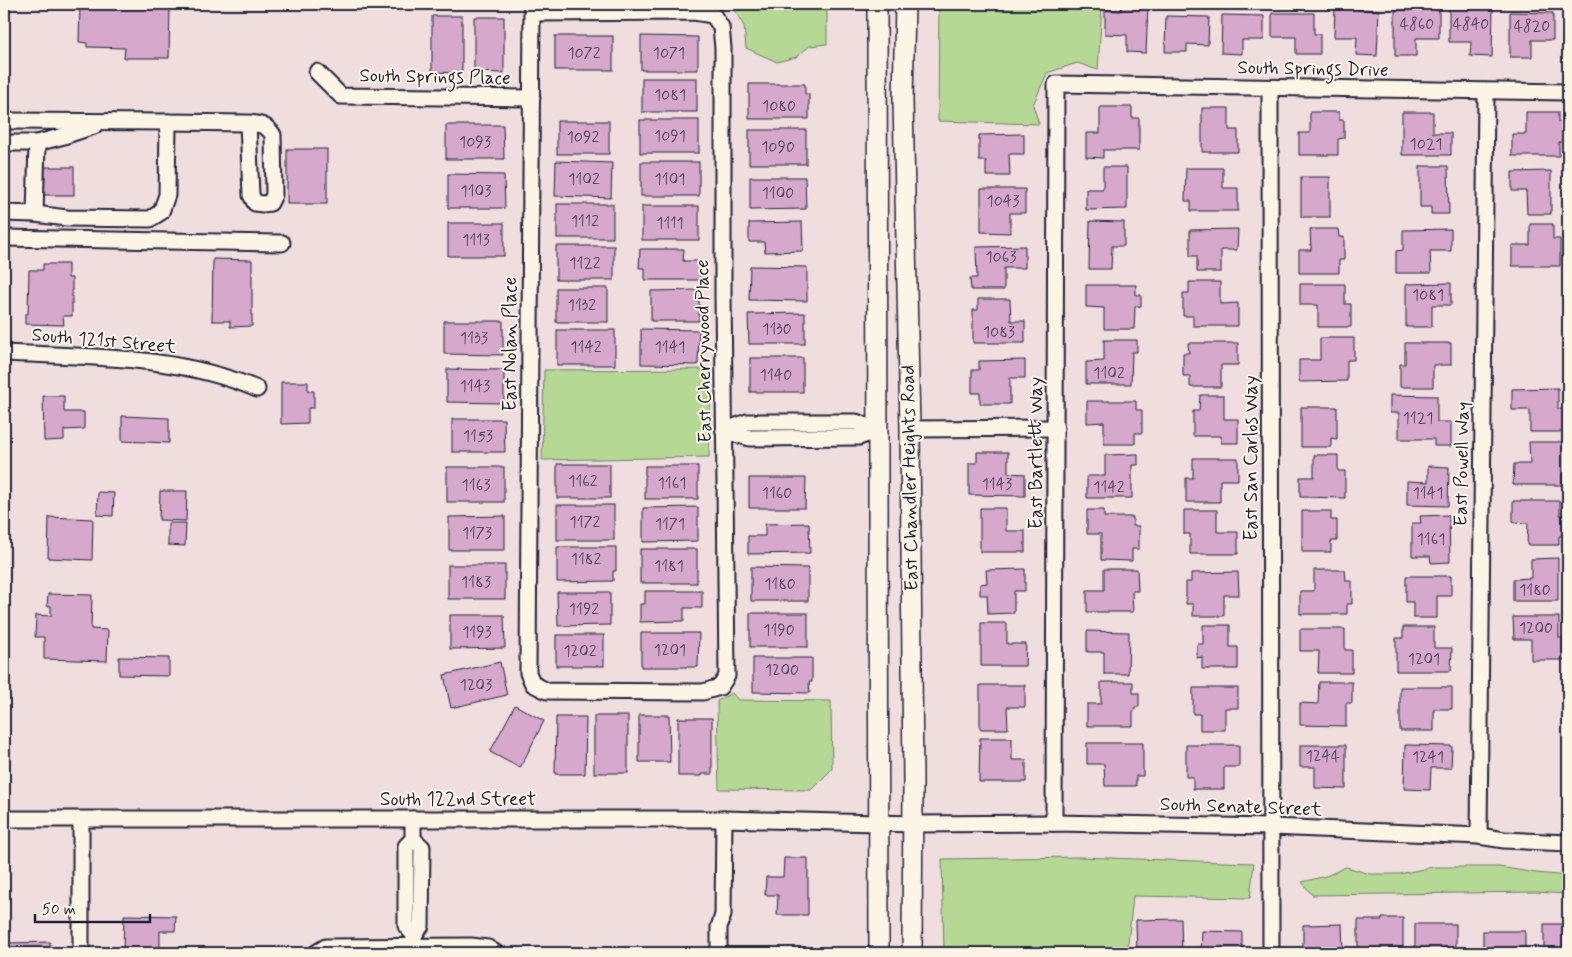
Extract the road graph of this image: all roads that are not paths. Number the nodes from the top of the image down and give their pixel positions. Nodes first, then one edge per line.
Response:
1 (876, 4) edge
2 (905, 4) edge
3 (532, 9) edge
4 (317, 72) dead end
5 (1056, 84) joint
6 (1270, 88) junction
7 (1486, 92) junction
8 (1568, 92) edge
9 (532, 98) junction
10 (4, 121) edge
11 (105, 122) junction
12 (168, 122) junction
13 (248, 123) junction
14 (4, 143) edge
15 (37, 143) junction
16 (4, 213) edge
17 (35, 214) junction
18 (4, 238) edge
19 (282, 243) dead end
20 (4, 353) edge
21 (257, 389) dead end
22 (1056, 428) junction
23 (910, 429) junction
24 (878, 430) junction
25 (724, 431) junction
26 (720, 687) joint
27 (4, 819) edge
28 (413, 819) junction
29 (724, 819) junction
30 (81, 820) junction
31 (879, 823) junction
32 (1054, 823) junction
33 (913, 824) junction
34 (1272, 827) junction
35 (1478, 836) junction
36 (413, 839) junction
37 (1568, 843) edge
38 (406, 890) junction
39 (422, 890) junction
40 (414, 941) junction
41 (81, 953) edge
42 (316, 953) edge
43 (496, 953) edge
44 (719, 953) edge
45 (879, 953) edge
46 (912, 953) edge
47 (1271, 953) edge

1 - 24 main road, East Chandler Heights Road
2 - 23 main road, East Chandler Heights Road
3 - 9 street, East Nolan Place
3 - 25 street, East Cherrywood Place
4 - 9 street, South Springs Place
5 - 6 street, South Springs Drive
5 - 22 street, East Bartlett Way
6 - 7 street, South Springs Drive
6 - 34 street, East San Carlos Way
7 - 8 street, South Springs Drive
7 - 35 street, East Powell Way
9 - 26 street, East Nolan Place
10 - 11 street
11 - 12 street
11 - 15 street
12 - 13 street
12 - 17 street
13 - 13 street
14 - 15 street
15 - 17 street
16 - 17 street
18 - 19 street
20 - 21 street, South 121st Street
22 - 23 street
22 - 32 street, East Bartlett Way
23 - 24 main road
23 - 33 main road, East Chandler Heights Road
24 - 25 street
24 - 31 main road, East Chandler Heights Road
25 - 26 street, East Cherrywood Place
27 - 30 street, South 122nd Street
28 - 29 street, South 122nd Street
28 - 30 street, South 122nd Street
28 - 36 street
29 - 31 street, South 122nd Street
29 - 44 street
30 - 41 street
31 - 33 street, South 122nd Street
31 - 45 main road, East Chandler Heights Road
32 - 33 street, South Senate Street
32 - 34 street, South Senate Street
33 - 46 main road, East Chandler Heights Road
34 - 35 street, South Senate Street
34 - 47 street, East San Carlos Way
35 - 37 street, South Senate Street
36 - 38 street
36 - 39 street
38 - 39 street
38 - 40 street
39 - 40 street
40 - 42 street
40 - 43 street

